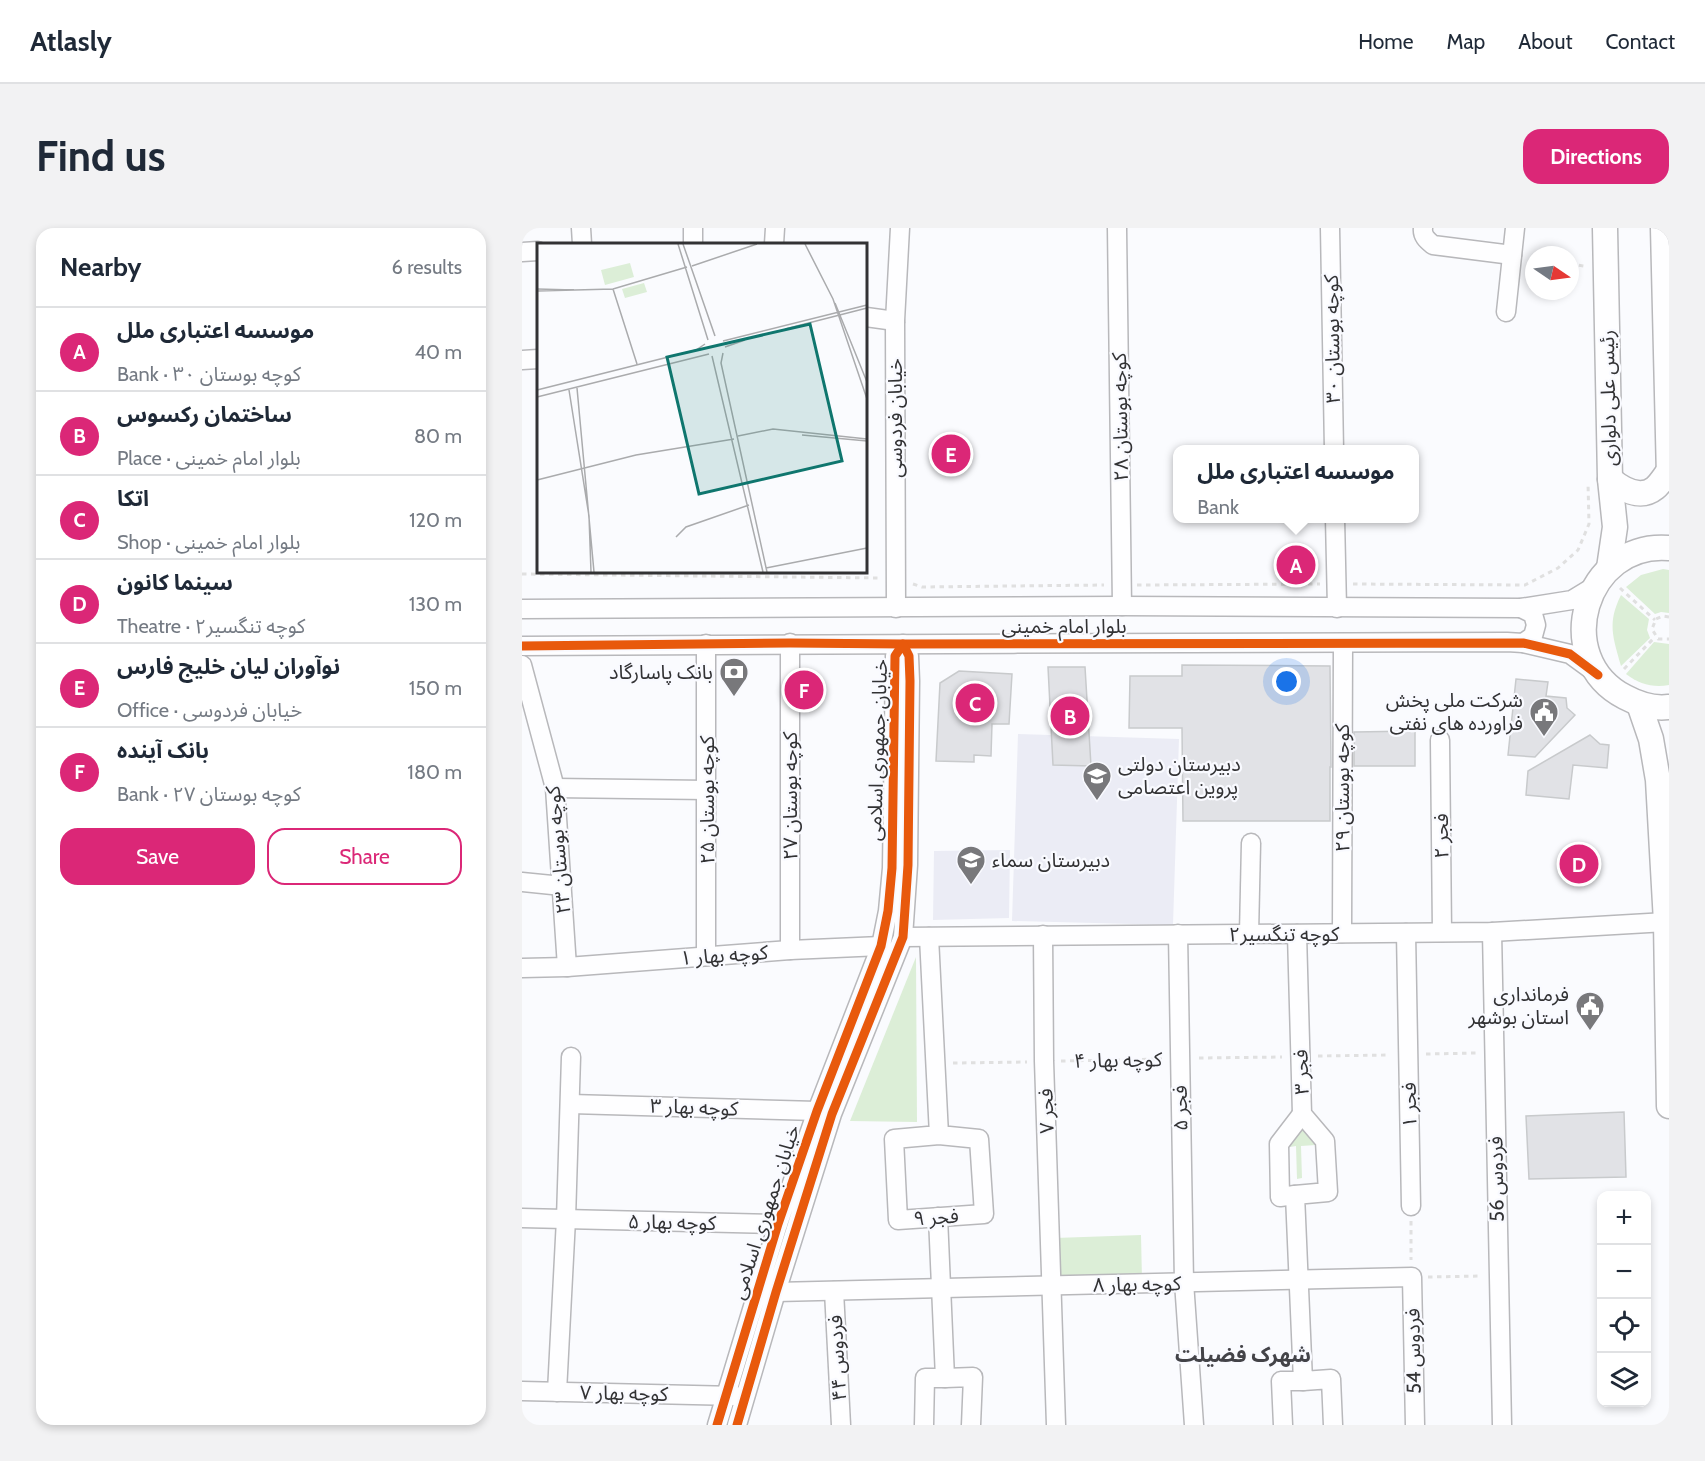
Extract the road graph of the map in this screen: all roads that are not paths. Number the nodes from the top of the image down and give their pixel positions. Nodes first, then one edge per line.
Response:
1 (581, 228) edge
2 (775, 228) edge
3 (900, 228) edge
4 (1117, 228) edge
5 (1330, 228) edge
6 (1423, 228) edge
7 (1515, 228) edge
8 (1605, 228) edge
9 (1663, 228) edge
10 (582, 243) edge
11 (774, 243) edge
12 (537, 251) edge
13 (522, 252) edge
14 (1512, 255) junction
15 (1666, 273) edge
16 (1506, 312) dead end
17 (867, 316) edge
18 (895, 321) junction
19 (537, 359) edge
20 (522, 360) edge
21 (1334, 445) edge
22 (1669, 475) edge
23 (1599, 477) junction
24 (1335, 523) edge
25 (1669, 548) edge
26 (1612, 583) junction
27 (1122, 606) junction
28 (896, 608) junction
29 (1337, 608) junction
30 (1521, 608) junction
31 (522, 609) edge
32 (790, 643) junction
33 (1343, 643) junction
34 (1523, 643) junction
35 (706, 644) junction
36 (903, 644) junction
37 (522, 645) edge
38 (522, 665) edge
39 (1610, 674) junction
40 (903, 681) junction
41 (1639, 704) junction
42 (1669, 707) edge
43 (1440, 740) dead end
44 (1663, 776) edge
45 (555, 788) junction
46 (707, 790) junction
47 (1251, 843) dead end
48 (522, 882) edge
49 (562, 886) junction
50 (1666, 922) junction
51 (1442, 932) junction
52 (1492, 932) junction
53 (1342, 933) junction
54 (1406, 933) junction
55 (1178, 934) junction
56 (1249, 934) junction
57 (1297, 934) junction
58 (1043, 935) junction
59 (903, 937) junction
60 (929, 937) junction
61 (881, 946) junction
62 (790, 950) junction
63 (706, 956) junction
64 (567, 967) junction
65 (522, 968) edge
66 (571, 1057) dead end
67 (570, 1104) junction
68 (1669, 1106) edge
69 (817, 1111) junction
70 (1302, 1114) junction
71 (939, 1135) junction
72 (1295, 1195) junction
73 (1410, 1206) road end
74 (938, 1217) junction
75 (522, 1218) edge
76 (566, 1219) junction
77 (778, 1224) junction
78 (1412, 1277) joint
79 (1300, 1280) junction
80 (1184, 1282) junction
81 (1052, 1286) junction
82 (940, 1288) junction
83 (834, 1291) junction
84 (776, 1292) junction
85 (945, 1378) junction
86 (1303, 1381) junction
87 (522, 1391) edge
88 (557, 1392) junction
89 (726, 1394) junction
90 (745, 1397) junction
91 (717, 1425) edge
92 (737, 1425) edge
93 (841, 1425) edge
94 (924, 1425) edge
95 (971, 1425) edge
96 (1056, 1425) edge
97 (1194, 1425) edge
98 (1283, 1425) edge
99 (1333, 1425) edge
100 (1415, 1425) edge
101 (1502, 1425) edge

1 - 10 street
2 - 11 street
3 - 18 street, خیابان فردوسی
4 - 27 street, کوچه بوستان ۲۸
5 - 21 street, کوچه بوستان ۳۰
6 - 14 street
7 - 14 street
8 - 23 main road, رئیس علی دلواری
9 - 15 main road
12 - 13 street
14 - 16 street
15 - 22 main road
17 - 18 street
18 - 28 street, خیابان فردوسی
19 - 20 street
22 - 23 main road
23 - 26 main road, رئیس علی دلواری
24 - 29 street
25 - 26 main road
26 - 30 street, بلوار امام خمینی
26 - 39 main road, رئیس علی دلواری
27 - 28 street, بلوار امام خمینی
27 - 29 street, بلوار امام خمینی
28 - 31 street, بلوار امام خمینی
29 - 30 street, بلوار امام خمینی
30 - 34 street
32 - 35 street, بلوار امام خمینی
32 - 36 street, بلوار امام خمینی
32 - 62 street, کوچه بوستان ۲۷
33 - 34 street, بلوار امام خمینی
33 - 36 street, بلوار امام خمینی
33 - 53 street, کوچه بوستان ۲۹
34 - 39 street, بلوار امام خمینی
35 - 37 street, بلوار امام خمینی
35 - 46 street, کوچه بوستان ۲۵
36 - 40 street, خیابان جمهوری اسلامی
38 - 45 street, کوچه بوستان ۲۳
39 - 41 main road
40 - 59 street, خیابان جمهوری اسلامی
40 - 61 street, خیابان جمهوری اسلامی
41 - 42 main road
41 - 44 main road
43 - 51 street, فجر ۲
44 - 50 main road
45 - 46 street
45 - 49 street, کوچه بوستان ۲۳
46 - 63 street, کوچه بوستان ۲۵
47 - 56 street
48 - 49 street
49 - 64 street, کوچه بوستان ۲۳
50 - 52 street, کوچه تنگسیر۲
50 - 68 main road
51 - 52 street, کوچه تنگسیر۲
51 - 54 street, کوچه تنگسیر۲
52 - 101 street, فردوس 56
53 - 54 street, کوچه تنگسیر۲
53 - 57 street, کوچه تنگسیر۲
54 - 73 street, فجر ۱
55 - 56 street, کوچه تنگسیر۲
55 - 58 street, کوچه تنگسیر۲
55 - 80 street, فجر ۵
56 - 57 street, کوچه تنگسیر۲
57 - 70 street, فجر ۳
58 - 60 street, کوچه تنگسیر۲
58 - 81 street, فجر ۷
59 - 60 street, کوچه تنگسیر۲
59 - 84 street, خیابان جمهوری اسلامی
60 - 71 street
61 - 62 street, کوچه بهار ۱
61 - 69 street, خیابان جمهوری اسلامی
62 - 63 street, کوچه بهار ۱
63 - 64 street, کوچه بهار ۱
64 - 65 street, کوچه بهار ۱
66 - 67 street
67 - 69 street, کوچه بهار ۳
67 - 76 street
69 - 77 street, خیابان جمهوری اسلامی
70 - 72 street
70 - 72 street, فجر ۳
71 - 74 street, فجر ۹
71 - 74 street, فجر ۹
72 - 79 street
74 - 82 street
75 - 76 street, کوچه بهار ۵
76 - 77 street, کوچه بهار ۵
76 - 88 street
77 - 89 street, خیابان جمهوری اسلامی
78 - 79 street, کوچه بهار ۸
78 - 100 street, فردوس 54
79 - 80 street, کوچه بهار ۸
79 - 86 street
80 - 81 street, کوچه بهار ۸
80 - 97 street, فجر ۵
81 - 82 street, کوچه بهار ۸
81 - 96 street, فجر ۷
82 - 83 street, کوچه بهار ۸
82 - 85 street
83 - 84 street, کوچه بهار ۸
83 - 93 street, فردوس ۴۴
84 - 90 street, خیابان جمهوری اسلامی
85 - 94 street
85 - 95 street
86 - 98 street
86 - 99 street
87 - 88 street, کوچه بهار ۷
88 - 89 street, کوچه بهار ۷
89 - 90 street, کوچه بهار ۷
89 - 91 street, خیابان جمهوری اسلامی
90 - 92 street, خیابان جمهوری اسلامی

